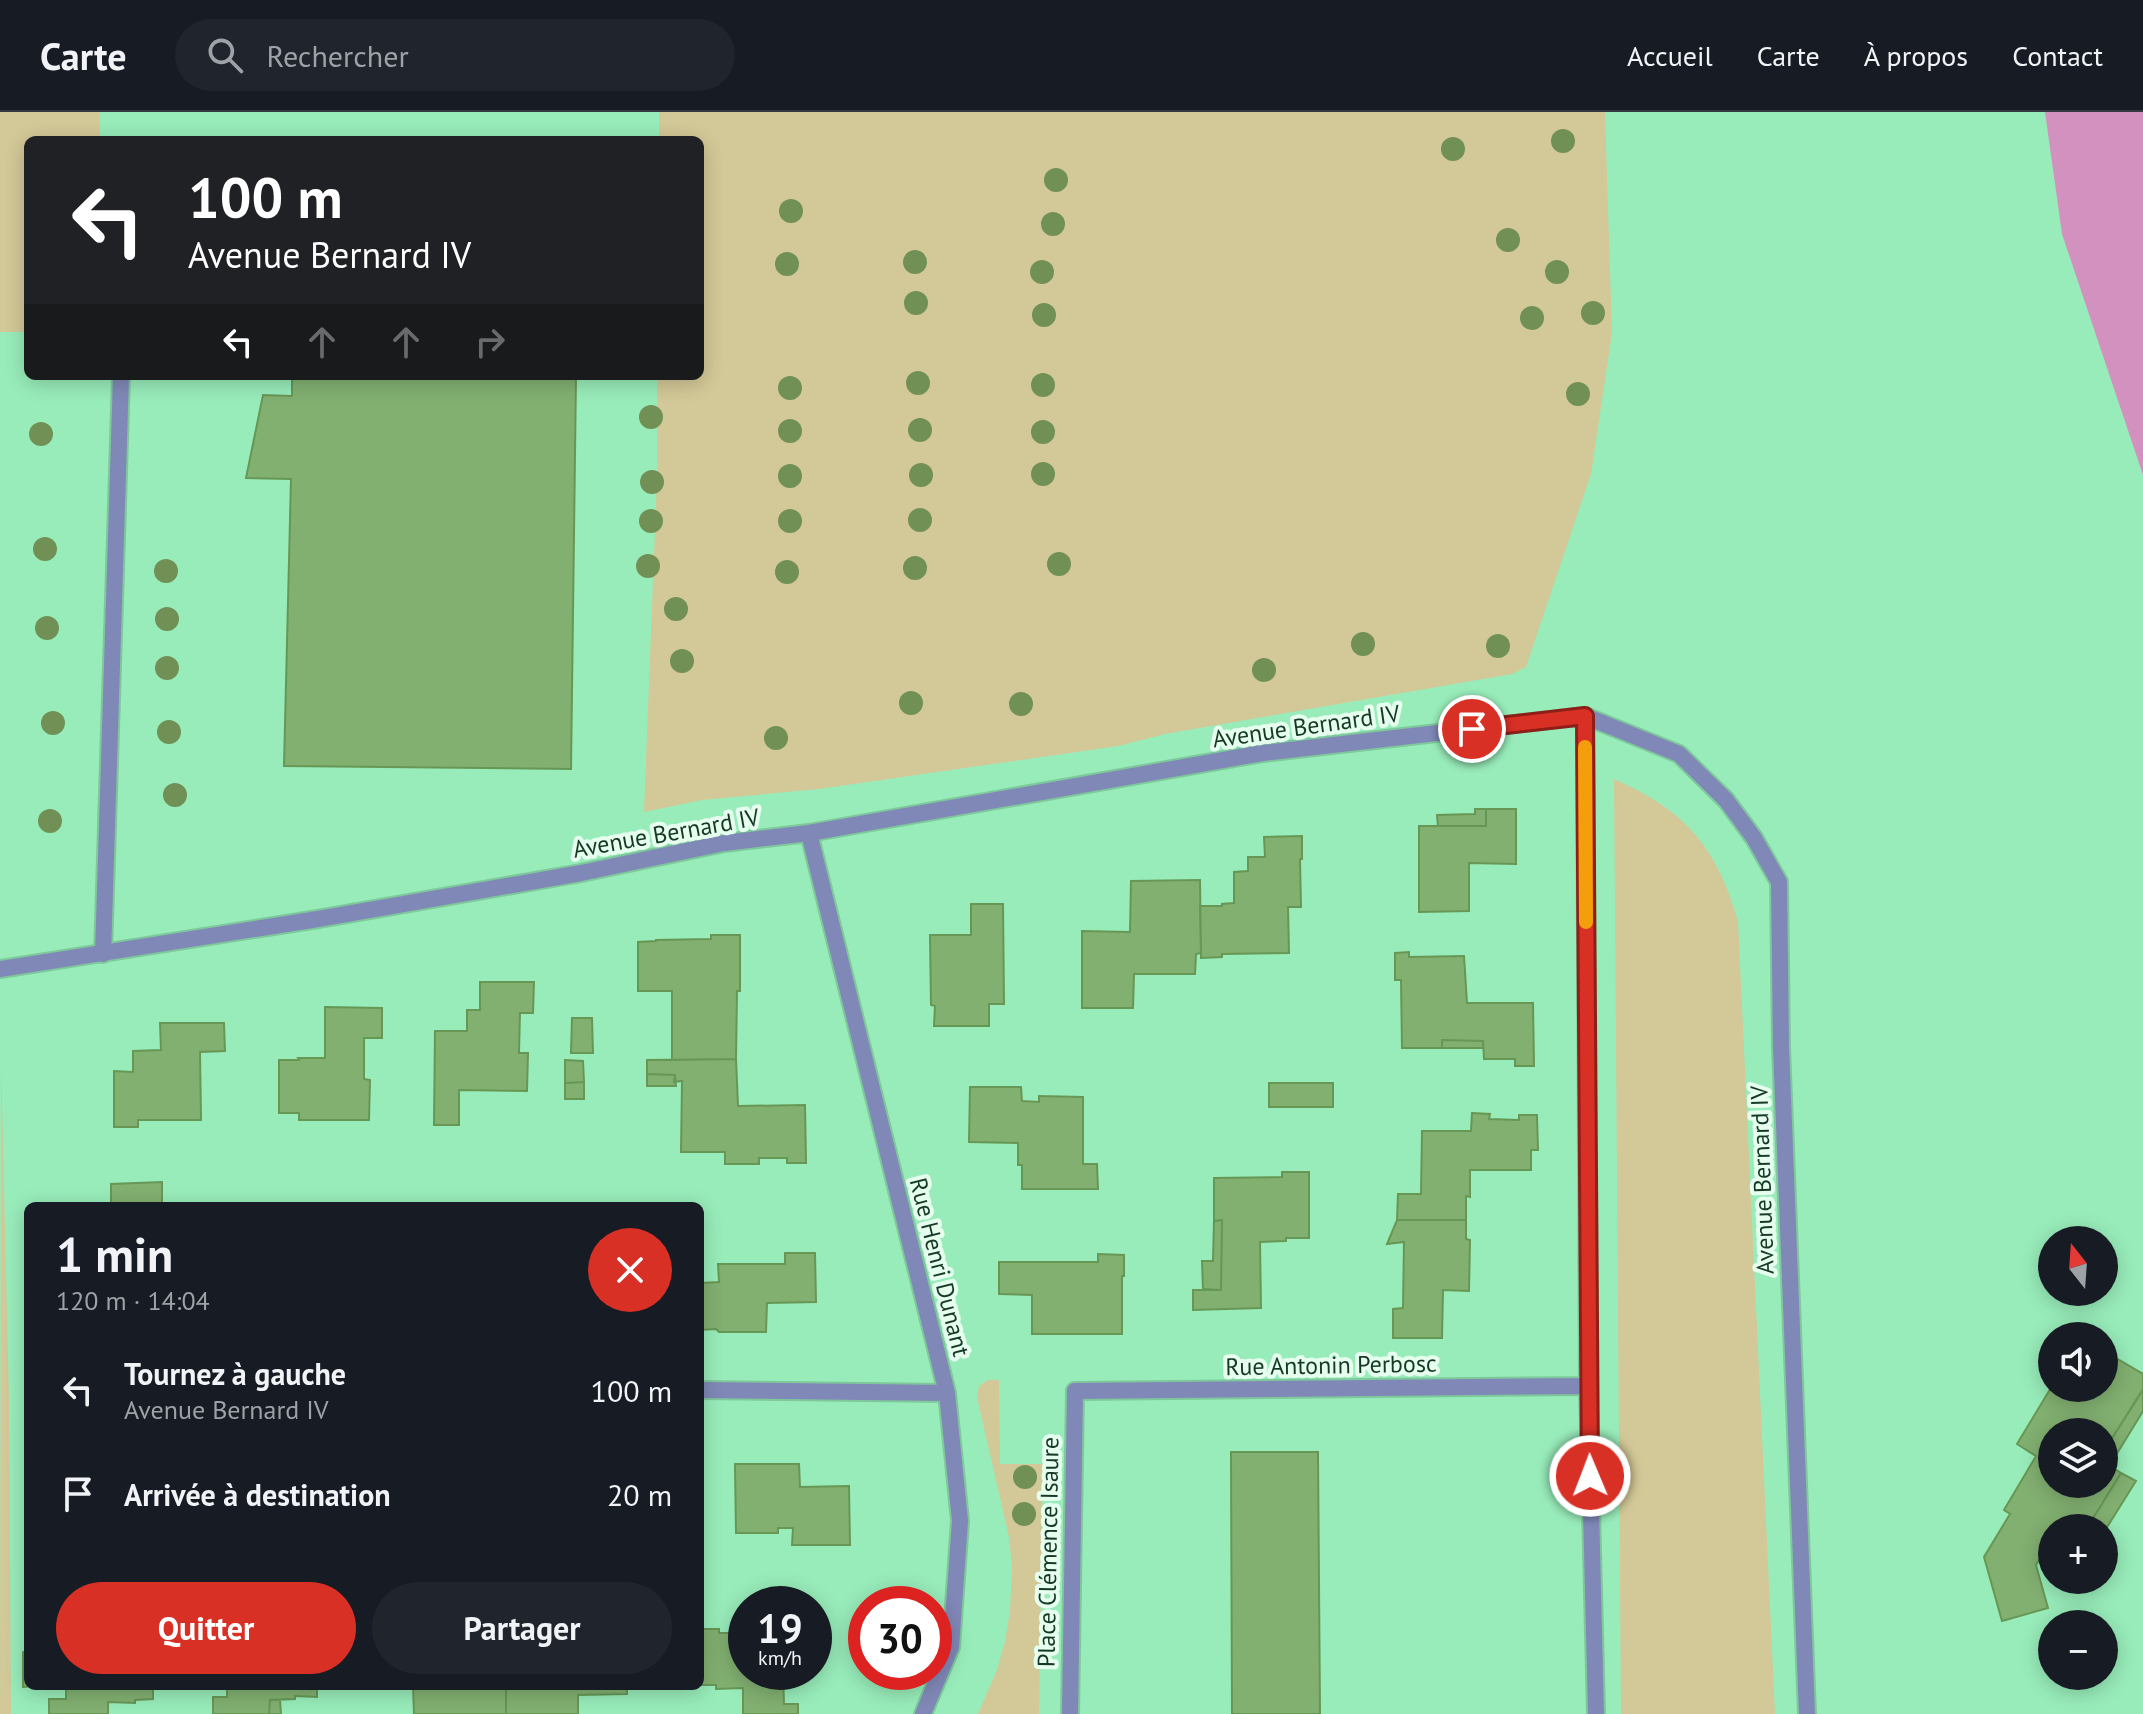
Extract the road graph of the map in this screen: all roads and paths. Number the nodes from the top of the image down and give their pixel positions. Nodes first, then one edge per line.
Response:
1 (121, 380) edge
2 (1585, 716) junction
3 (809, 833) junction
4 (103, 954) junction
5 (0, 969) edge
6 (1588, 1386) junction
7 (704, 1390) edge
8 (1075, 1391) joint
9 (947, 1393) junction
10 (923, 1714) edge
11 (1070, 1714) edge
12 (1596, 1714) edge
13 (1807, 1714) edge

1 - 4 street
2 - 3 street, Avenue Bernard IV
2 - 6 street
2 - 13 street, Avenue Bernard IV
3 - 4 street, Avenue Bernard IV
3 - 9 street, Rue Henri Dunant
4 - 5 street, Avenue Bernard IV
6 - 8 street, Rue Antonin Perbosc
6 - 12 street
7 - 9 street
8 - 11 street, Place Clémence Isaure
9 - 10 street, Rue Henri Dunant

